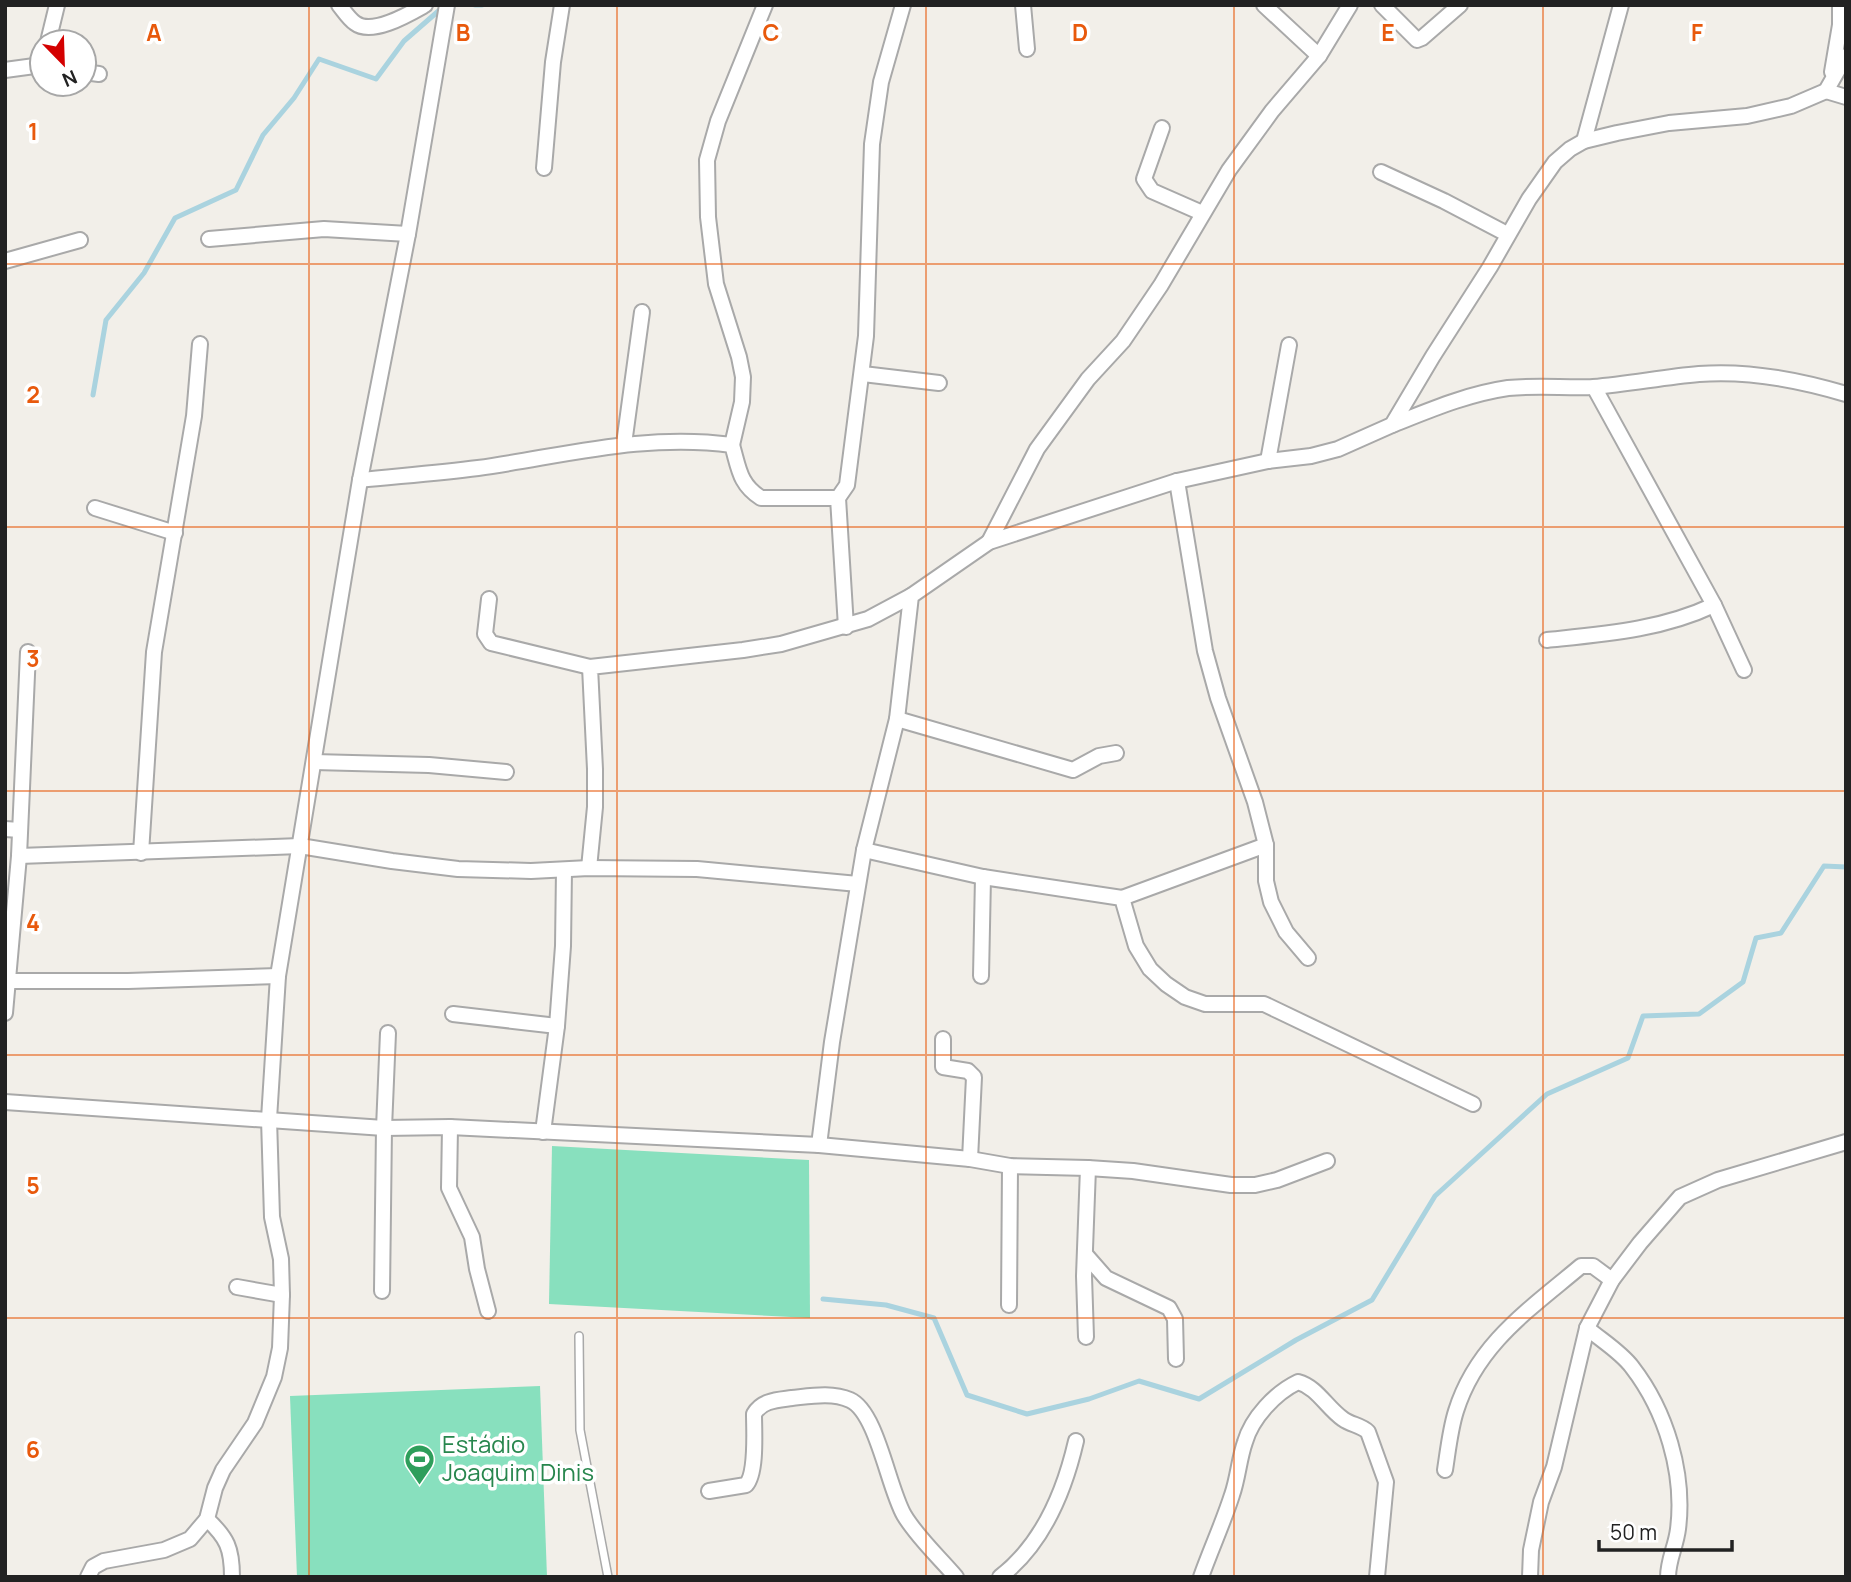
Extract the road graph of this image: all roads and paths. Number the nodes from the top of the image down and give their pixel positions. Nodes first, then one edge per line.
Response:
1 (57, 5) edge
2 (339, 5) edge
3 (425, 5) edge
4 (447, 5) edge
5 (562, 5) edge
6 (765, 5) edge
7 (903, 5) edge
8 (1023, 5) edge
9 (1264, 5) edge
10 (1350, 5) edge
11 (1382, 5) edge
12 (1460, 5) edge
13 (1621, 5) edge
14 (1840, 5) edge
15 (51, 28) edge
16 (1027, 49) dead end
17 (1319, 55) junction
18 (1846, 56) edge
19 (28, 66) edge
20 (5, 70) edge
21 (1829, 86) junction
22 (1846, 97) edge
23 (1162, 128) dead end
24 (1584, 141) junction
25 (544, 168) dead end
26 (1381, 172) dead end
27 (1202, 214) junction
28 (408, 234) junction
29 (1507, 234) junction
30 (209, 239) dead end
31 (80, 240) dead end
32 (5, 261) edge
33 (642, 312) dead end
34 (200, 344) dead end
35 (1289, 345) dead end
36 (863, 374) junction
37 (939, 383) dead end
38 (1594, 387) junction
39 (1846, 394) edge
40 (1392, 425) junction
41 (624, 444) junction
42 (732, 445) junction
43 (1268, 461) junction
44 (360, 480) junction
45 (1177, 481) junction
46 (838, 498) junction
47 (95, 508) dead end
48 (174, 533) junction
49 (989, 542) junction
50 (911, 596) junction
51 (489, 599) dead end
52 (1714, 605) junction
53 (846, 627) junction
54 (1547, 640) dead end
55 (28, 652) dead end
56 (590, 667) junction
57 (1744, 670) dead end
58 (897, 719) junction
59 (1116, 753) dead end
60 (314, 762) junction
61 (506, 772) dead end
62 (5, 829) edge
63 (20, 830) junction
64 (1265, 845) junction
65 (300, 846) junction
66 (864, 850) junction
67 (141, 853) junction
68 (19, 856) junction
69 (589, 868) junction
70 (564, 870) junction
71 (983, 877) junction
72 (858, 884) junction
73 (1122, 898) junction
74 (1308, 958) dead end
75 (278, 975) junction
76 (981, 976) dead end
77 (7, 981) edge
78 (5, 1013) edge
79 (453, 1014) dead end
80 (558, 1026) junction
81 (388, 1034) dead end
82 (943, 1039) dead end
83 (5, 1102) edge
84 (1473, 1104) dead end
85 (269, 1119) junction
86 (450, 1127) junction
87 (384, 1128) junction
88 (543, 1132) junction
89 (1846, 1142) edge
90 (819, 1145) junction
91 (970, 1159) junction
92 (1327, 1161) dead end
93 (1010, 1166) junction
94 (1088, 1168) junction
95 (1085, 1254) junction
96 (1612, 1280) junction
97 (237, 1287) dead end
98 (382, 1291) dead end
99 (282, 1295) junction
100 (1009, 1305) dead end
101 (488, 1311) dead end
102 (1587, 1328) junction
103 (579, 1336) dead end
104 (1086, 1337) dead end
105 (1176, 1359) dead end
106 (1076, 1441) dead end
107 (1445, 1470) dead end
108 (709, 1491) dead end
109 (207, 1519) junction
110 (88, 1577) edge
111 (232, 1577) edge
112 (608, 1577) edge
113 (956, 1577) edge
114 (1000, 1577) edge
115 (1200, 1577) edge
116 (1377, 1577) edge
117 (1530, 1577) edge
118 (1668, 1577) edge

1 - 15 street
2 - 3 street
4 - 28 street
5 - 25 street
6 - 42 street
7 - 36 street
8 - 16 street
9 - 17 street
10 - 17 street
11 - 12 street
13 - 24 street
14 - 21 street
17 - 27 street
18 - 21 street
19 - 20 street
21 - 22 street
21 - 24 street
23 - 27 street
24 - 29 street
26 - 29 street
27 - 49 street
28 - 30 street
28 - 44 street
29 - 40 street
31 - 32 street
33 - 41 street
34 - 48 street
35 - 43 street
36 - 37 street
36 - 46 street
38 - 39 street
38 - 40 street
38 - 52 street
40 - 43 street
41 - 42 street
41 - 44 street
42 - 46 street
43 - 45 street
44 - 60 street
45 - 49 street
45 - 64 street
46 - 53 street
47 - 48 street
48 - 67 street
49 - 50 street
50 - 53 street
50 - 58 street
51 - 56 street
52 - 54 street
52 - 57 street
53 - 56 street
55 - 63 street
56 - 69 street
58 - 59 street
58 - 66 street
60 - 61 street
60 - 65 street
62 - 63 street
63 - 68 street
64 - 73 street
64 - 74 street
65 - 67 street
65 - 70 street
65 - 75 street
66 - 71 street
66 - 72 street
67 - 68 street
68 - 77 street
69 - 70 street
69 - 72 street
70 - 80 street
71 - 73 street
71 - 76 street
72 - 90 street
73 - 84 street
75 - 77 street
75 - 85 street
77 - 78 street
79 - 80 street
80 - 88 street
81 - 87 street
82 - 91 street
83 - 85 street
85 - 87 street
85 - 99 street
86 - 87 street
86 - 88 street
86 - 101 street
87 - 98 street
88 - 90 street
89 - 96 street
90 - 91 street
91 - 93 street
92 - 94 street
93 - 94 street
93 - 100 street
94 - 95 street
95 - 104 street
95 - 105 street
96 - 102 street
96 - 107 street
97 - 99 street
99 - 109 street
102 - 117 street
102 - 118 street
103 - 112 lane
106 - 114 street
108 - 113 street
109 - 110 street
109 - 111 street
115 - 116 street

